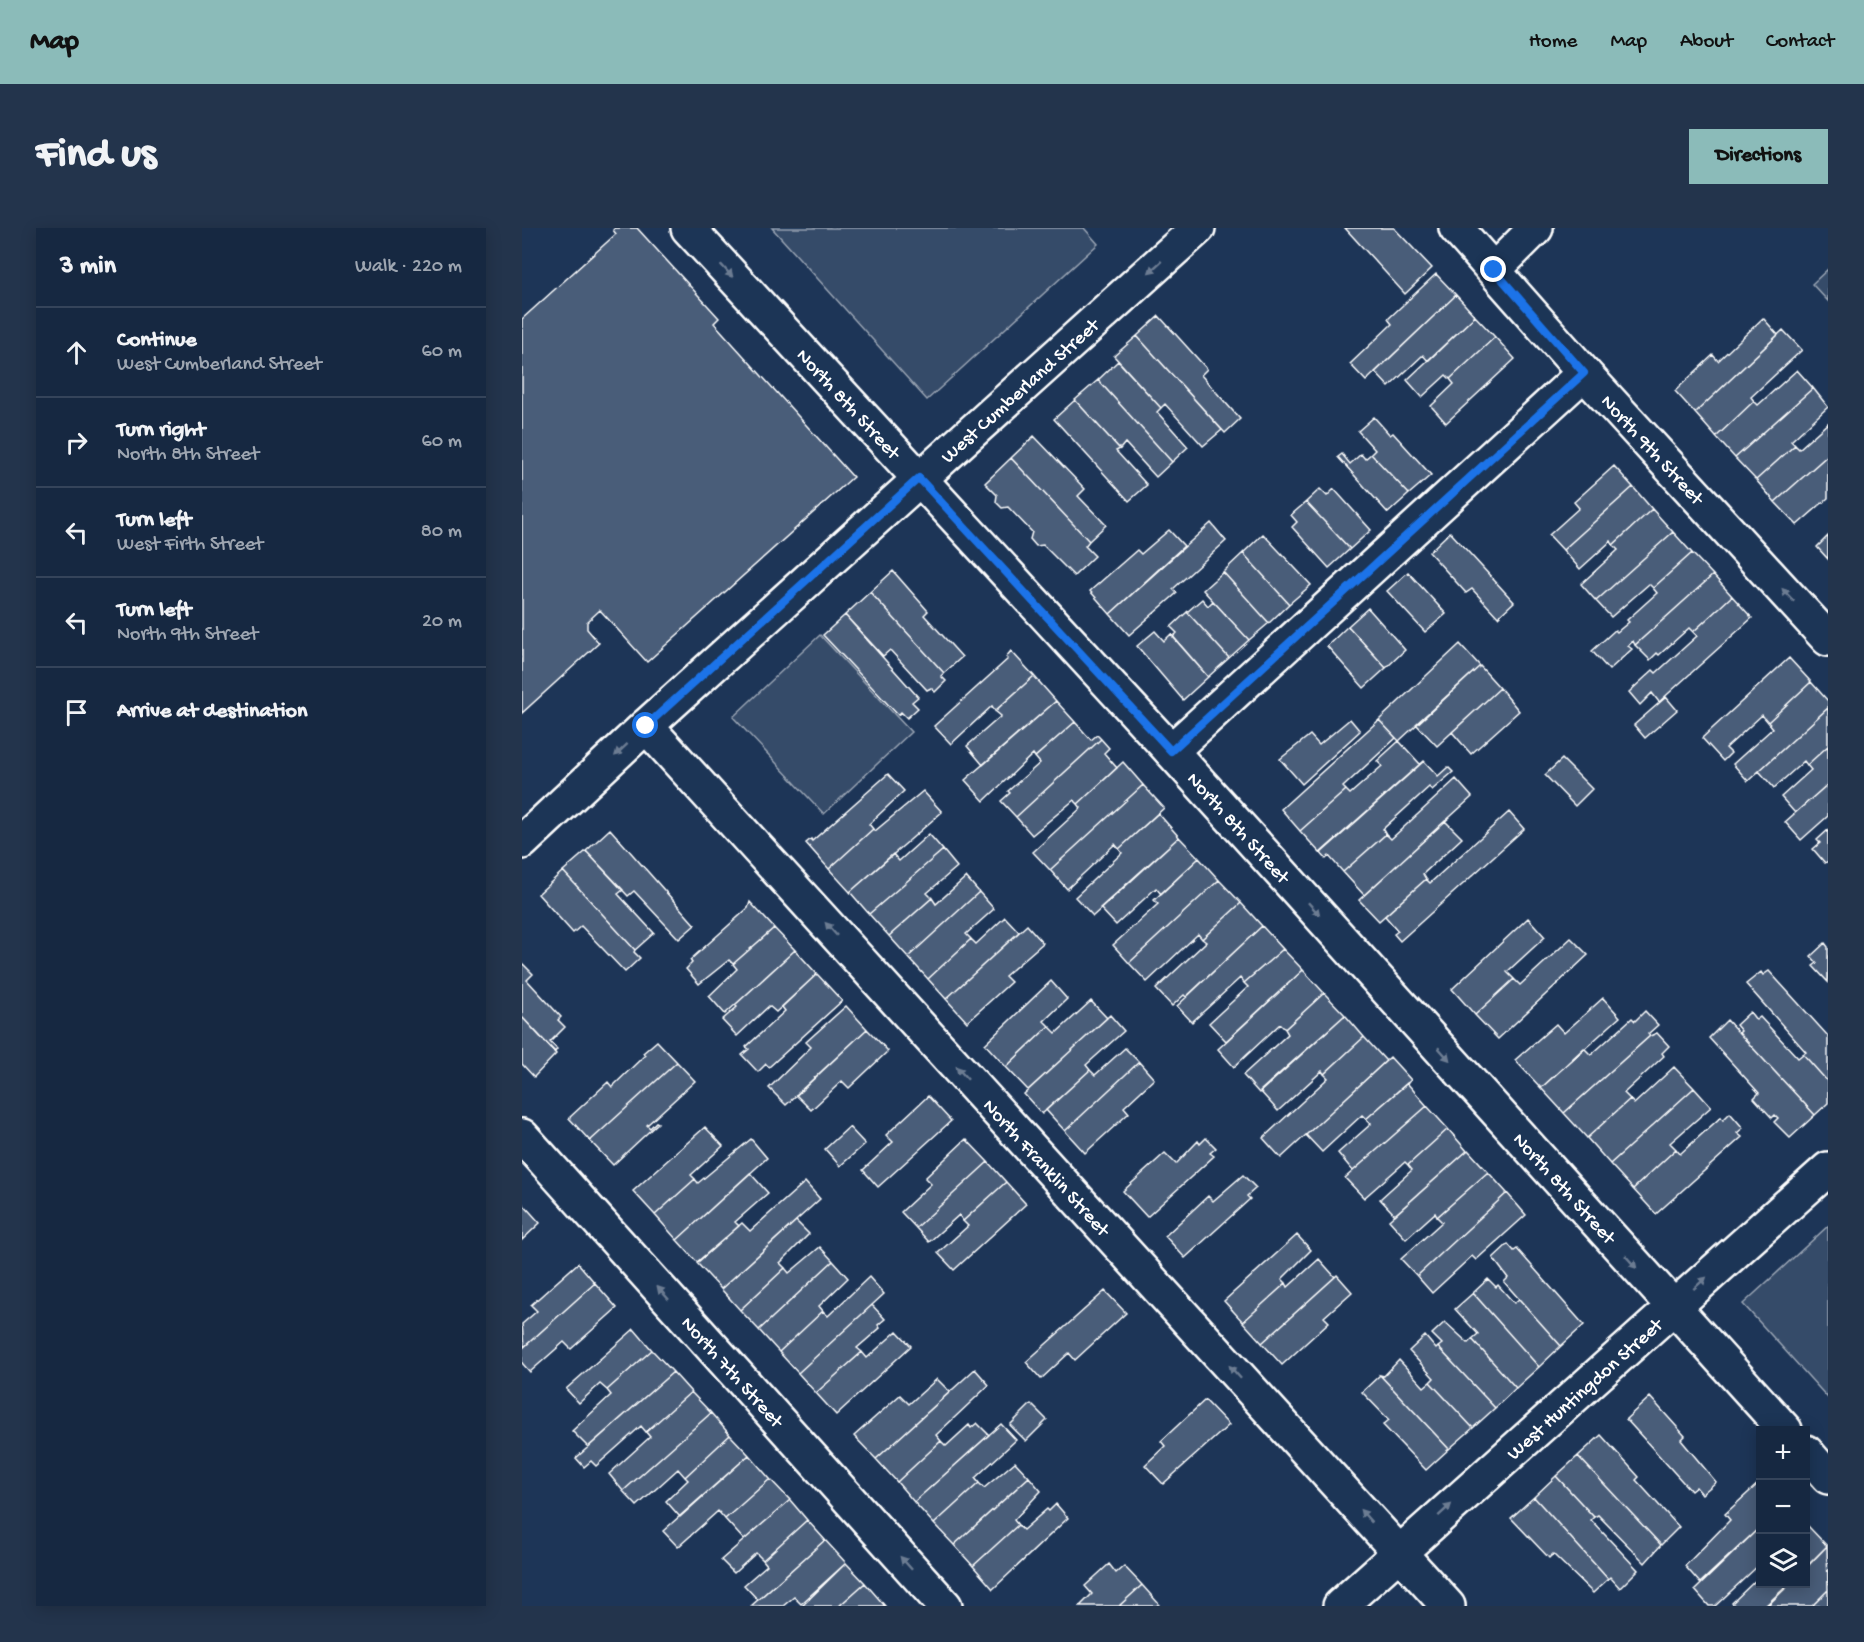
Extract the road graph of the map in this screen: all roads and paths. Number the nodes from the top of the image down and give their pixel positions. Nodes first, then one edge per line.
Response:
1 (688, 228) edge
2 (1198, 228) edge
3 (1456, 228) edge
4 (1536, 228) edge
5 (1494, 270) junction
6 (1584, 373) junction
7 (919, 478) junction
8 (1828, 639) edge
9 (646, 726) junction
10 (1171, 751) junction
11 (522, 842) edge
12 (522, 1136) edge
13 (1828, 1169) edge
14 (1672, 1308) junction
15 (1780, 1426) edge
16 (1810, 1457) edge
17 (1828, 1477) edge
18 (1399, 1552) junction
19 (945, 1606) edge
20 (1340, 1606) edge
21 (1448, 1606) edge

1 -> 7 street, North 8th Street
2 -> 7 street, West Cumberland Street
3 - 5 street, North 9th Street
4 - 5 street
5 - 6 street, North 9th Street
8 -> 6 street, North 9th Street
6 - 10 street
7 - 9 street, West Cumberland Street
7 - 10 street, North 8th Street
9 -> 11 street, West Cumberland Street
18 -> 9 street, North Franklin Street
10 -> 14 street, North 8th Street
19 -> 12 street, North 7th Street
14 -> 13 street, West Huntingdon Street
14 - 15 street, North 8th Street
18 -> 14 street, West Huntingdon Street
16 - 17 street
18 - 20 street, West Huntingdon Street
18 - 21 street, North Franklin Street

